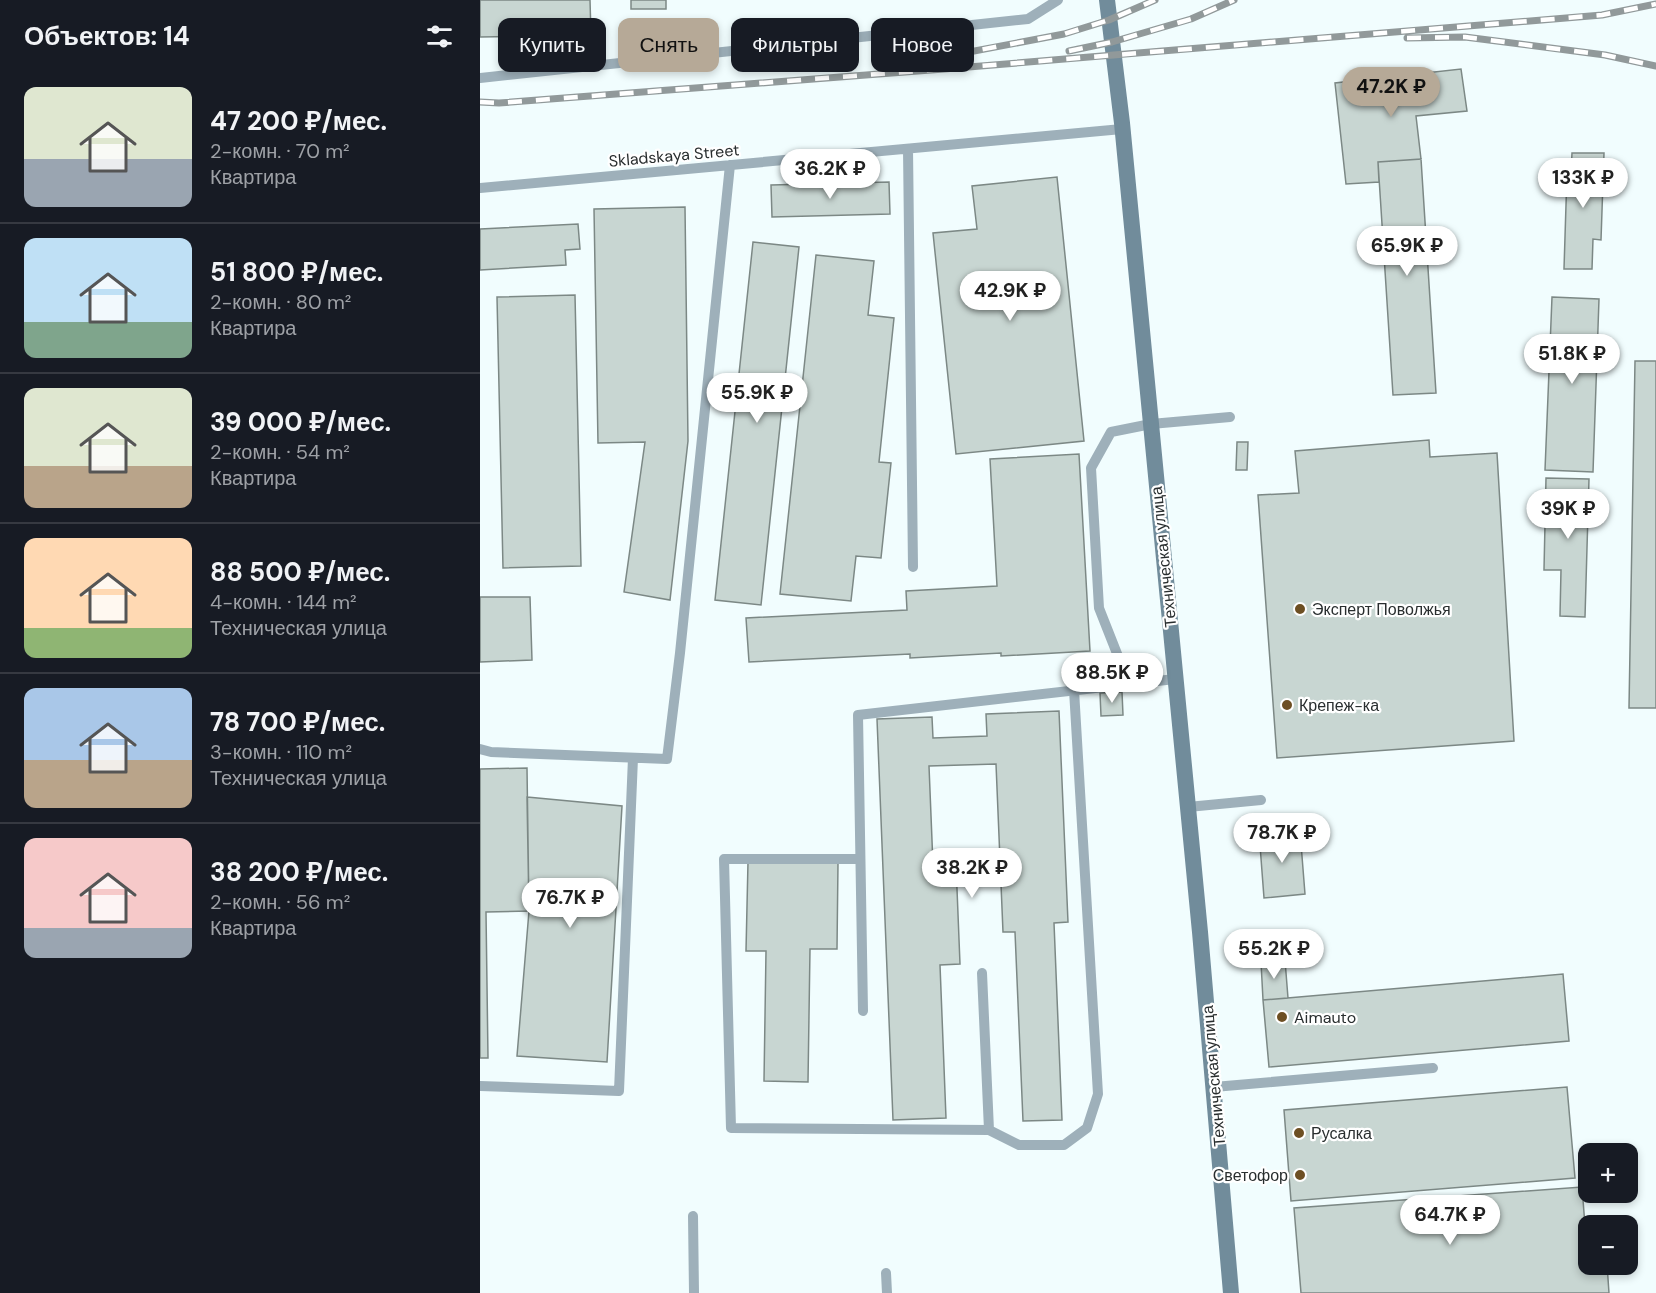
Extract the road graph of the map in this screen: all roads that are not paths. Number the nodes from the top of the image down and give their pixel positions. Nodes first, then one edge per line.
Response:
1 (1058, 0) edge
2 (1107, 0) edge
3 (480, 78) edge
4 (1122, 129) junction
5 (908, 149) junction
6 (730, 165) junction
7 (480, 188) edge
8 (1230, 417) dead end
9 (1150, 424) junction
10 (913, 567) dead end
11 (1175, 679) junction
12 (1129, 684) junction
13 (1074, 690) junction
14 (480, 749) edge
15 (633, 758) junction
16 (1261, 800) dead end
17 (1188, 807) junction
18 (860, 859) junction
19 (981, 973) dead end
20 (862, 1011) dead end
21 (1433, 1068) dead end
22 (480, 1086) edge
23 (1214, 1087) junction
24 (989, 1130) junction
25 (693, 1216) dead end
26 (886, 1273) dead end
27 (694, 1293) edge
28 (887, 1293) edge
29 (1231, 1293) edge

1 - 3 lane
2 - 4 main road, Техническая улица
4 - 5 lane, Skladskaya Street
4 - 9 main road, Техническая улица
5 - 6 lane, Skladskaya Street
5 - 10 lane
6 - 7 lane, Skladskaya Street
6 - 15 lane
8 - 9 lane
9 - 11 main road, Техническая улица
9 - 12 lane
11 - 12 lane
11 - 17 main road, Техническая улица
12 - 13 lane
13 - 18 lane
13 - 24 lane
14 - 15 lane
15 - 22 lane
16 - 17 lane
17 - 23 main road, Техническая улица
18 - 20 lane
18 - 24 lane
19 - 24 lane
21 - 23 lane
23 - 29 main road, Техническая улица
25 - 27 lane
26 - 28 lane

